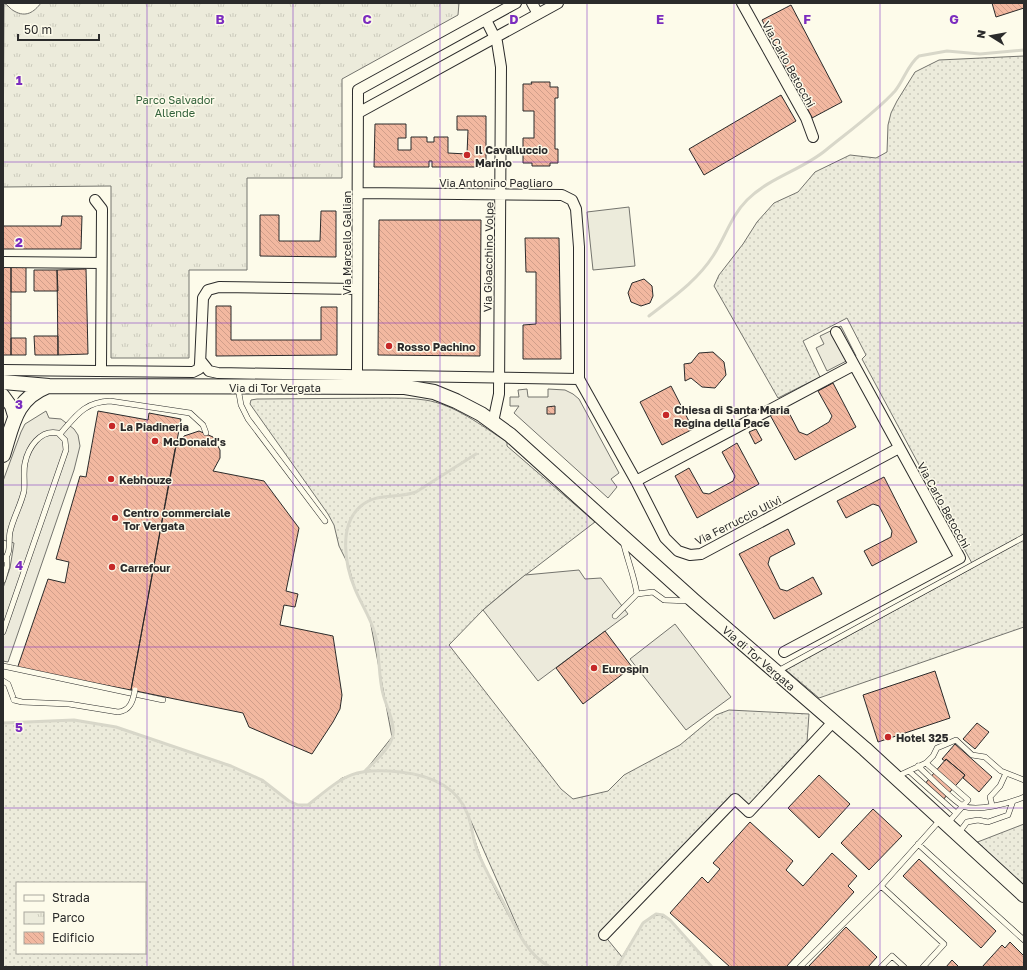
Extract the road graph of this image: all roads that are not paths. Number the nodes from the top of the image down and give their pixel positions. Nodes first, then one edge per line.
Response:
1 (516, 3) edge
2 (532, 3) edge
3 (558, 3) edge
4 (742, 3) edge
5 (538, 14) junction
6 (486, 20) junction
7 (495, 37) junction
8 (358, 113) junction
9 (813, 137) dead end
10 (358, 193) junction
11 (500, 194) junction
12 (96, 200) dead end
13 (3, 262) edge
14 (101, 263) junction
15 (357, 289) junction
16 (836, 332) dead end
17 (854, 365) junction
18 (199, 366) junction
19 (3, 370) edge
20 (101, 371) junction
21 (185, 372) junction
22 (356, 374) junction
23 (500, 378) junction
24 (579, 379) junction
25 (3, 382) edge
26 (49, 386) junction
27 (185, 386) junction
28 (238, 388) junction
29 (3, 395) edge
30 (15, 419) junction
31 (493, 422) junction
32 (206, 433) dead end
33 (60, 434) junction
34 (899, 448) junction
35 (3, 455) edge
36 (636, 482) junction
37 (325, 520) dead end
38 (621, 536) junction
39 (1024, 537) edge
40 (5, 559) edge
41 (3, 580) edge
42 (637, 594) junction
43 (694, 601) junction
44 (615, 616) dead end
45 (3, 632) edge
46 (784, 652) dead end
47 (3, 666) edge
48 (775, 672) junction
49 (3, 681) edge
50 (135, 690) dead end
51 (163, 700) dead end
52 (833, 722) junction
53 (926, 763) junction
54 (918, 766) junction
55 (909, 771) junction
56 (1006, 773) junction
57 (895, 777) junction
58 (1024, 780) edge
59 (1024, 797) edge
60 (1013, 801) junction
61 (992, 805) junction
62 (963, 806) junction
63 (956, 813) junction
64 (943, 822) junction
65 (958, 834) junction
66 (918, 844) junction
67 (880, 886) junction
68 (1024, 896) edge
69 (604, 935) dead end
70 (1024, 940) edge
71 (800, 967) edge
72 (882, 967) edge
73 (904, 967) edge
74 (923, 967) edge

1 - 6 street, Via Marcello Gallian
2 - 5 street
3 - 5 street
4 - 9 street, Via Carlo Betocchi
5 - 7 street
6 - 7 street, Via Gioacchino Volpe
6 - 8 street, Via Marcello Gallian
7 - 8 street
7 - 11 street, Via Gioacchino Volpe
8 - 10 street, Via Marcello Gallian
10 - 11 street, Via Antonino Pagliaro
10 - 15 street, Via Marcello Gallian
11 - 23 street, Via Gioacchino Volpe
11 - 24 street, Via Antonino Pagliaro
12 - 14 street
13 - 14 street
14 - 20 street
15 - 18 street
15 - 22 street, Via Marcello Gallian
16 - 17 street, Via Carlo Betocchi
17 - 34 street, Via Carlo Betocchi
17 - 36 street
18 - 21 street
18 - 22 street, Via di Tor Vergata
19 - 20 street
20 - 21 street
21 - 27 street
22 - 23 street, Via di Tor Vergata
23 - 24 street, Via di Tor Vergata
23 - 31 street
24 - 36 street, Via Ferruccio Ulivi
25 - 26 main road, Via di Tor Vergata
26 - 27 main road, Via di Tor Vergata
26 - 30 main road, Via di Tor Vergata
27 - 28 main road, Via di Tor Vergata
28 - 31 main road, Via di Tor Vergata
28 - 37 lane
29 - 30 street
30 - 35 main road, Via di Tor Vergata
31 - 38 main road, Via di Tor Vergata
32 - 33 lane
33 - 40 lane
33 - 45 lane
34 - 36 street, Via Ferruccio Ulivi
34 - 46 street, Via Carlo Betocchi
38 - 42 lane
38 - 43 main road, Via di Tor Vergata
39 - 48 lane
40 - 41 lane
42 - 43 lane
42 - 44 lane
43 - 48 main road, Via di Tor Vergata
47 - 51 lane
48 - 52 main road, Via di Tor Vergata
49 - 50 lane, bridge
52 - 57 main road, Via di Tor Vergata
52 - 69 street
53 - 54 lane
53 - 56 lane
53 - 62 lane
54 - 55 lane
54 - 62 lane
55 - 57 lane
55 - 63 lane
56 - 58 lane
56 - 61 lane
57 - 64 main road, Via di Tor Vergata
59 - 60 lane
60 - 61 lane
60 - 65 lane
61 - 62 lane
62 - 63 lane
63 - 64 lane
64 - 65 main road, Via di Tor Vergata
64 - 66 lane
65 - 68 main road, Via di Tor Vergata
66 - 67 lane
66 - 70 lane
67 - 71 lane
67 - 74 lane
72 - 73 lane

